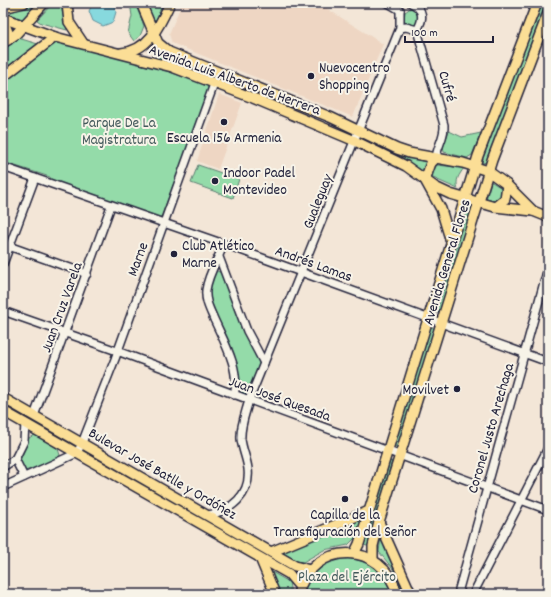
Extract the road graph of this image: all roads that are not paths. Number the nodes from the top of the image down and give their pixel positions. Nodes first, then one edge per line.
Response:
1 (24, 3) edge
2 (44, 3) edge
3 (67, 3) edge
4 (141, 3) edge
5 (170, 3) edge
6 (388, 3) edge
7 (407, 3) edge
8 (411, 3) edge
9 (537, 3) edge
10 (3, 8) edge
11 (400, 10) junction
12 (548, 13) edge
13 (3, 19) edge
14 (24, 26) junction
15 (400, 28) junction
16 (417, 30) junction
17 (154, 34) junction
18 (55, 37) junction
19 (5, 42) edge
20 (82, 43) junction
21 (116, 52) junction
22 (218, 72) junction
23 (3, 76) edge
24 (214, 83) junction
25 (359, 130) junction
26 (355, 141) junction
27 (436, 158) junction
28 (3, 167) edge
29 (474, 167) junction
30 (488, 171) junction
31 (35, 178) junction
32 (425, 180) junction
33 (507, 185) junction
34 (465, 198) junction
35 (478, 202) junction
36 (111, 206) junction
37 (495, 207) junction
38 (533, 211) junction
39 (548, 217) edge
40 (164, 224) junction
41 (451, 243) junction
42 (224, 244) junction
43 (6, 245) edge
44 (219, 258) junction
45 (3, 264) edge
46 (548, 268) edge
47 (301, 272) junction
48 (87, 274) junction
49 (3, 311) edge
50 (429, 318) junction
51 (442, 322) junction
52 (65, 333) junction
53 (117, 351) junction
54 (524, 352) junction
55 (548, 362) edge
56 (264, 363) junction
57 (234, 395) junction
58 (3, 398) edge
59 (249, 400) junction
60 (3, 411) edge
61 (34, 416) junction
62 (25, 423) junction
63 (82, 443) junction
64 (548, 448) edge
65 (388, 450) junction
66 (77, 454) junction
67 (401, 456) junction
68 (15, 459) junction
69 (3, 467) edge
70 (24, 476) junction
71 (3, 488) edge
72 (486, 488) junction
73 (522, 501) junction
74 (548, 510) edge
75 (369, 511) junction
76 (208, 516) junction
77 (380, 522) junction
78 (271, 552) junction
79 (354, 554) junction
80 (260, 558) junction
81 (373, 560) junction
82 (310, 570) junction
83 (299, 590) edge
84 (275, 594) edge
85 (397, 594) edge
86 (411, 594) edge
87 (462, 594) edge
88 (473, 594) edge

1 - 10 main road
2 - 14 main road
3 - 20 main road
4 - 17 main road, Avenida Luis Alberto de Herrera
5 - 17 main road
6 - 11 street
7 - 11 street
8 - 16 street, Cufré
9 - 29 main road, Avenida General Flores
11 - 15 street, Gualeguay
12 - 30 main road, Avenida General Flores
13 - 14 main road, Avenida Luis Alberto de Herrera
13 - 19 main road
14 - 18 main road, Avenida Luis Alberto de Herrera
14 - 19 main road
15 - 16 street
15 - 25 street, Gualeguay
16 - 27 street, Cufré
17 - 21 main road
17 - 22 main road, Avenida Luis Alberto de Herrera
18 - 20 main road, Avenida Luis Alberto de Herrera
18 - 23 main road
20 - 21 main road, Avenida Luis Alberto de Herrera
21 - 24 main road, Avenida Luis Alberto de Herrera
22 - 24 street, Marne
22 - 25 main road, Avenida Luis Alberto de Herrera
24 - 26 main road, Avenida Luis Alberto de Herrera
24 - 40 street, Marne
25 - 26 street, Gualeguay
25 - 27 main road, Avenida Luis Alberto de Herrera
26 - 32 main road, Avenida Luis Alberto de Herrera
26 - 47 street, Gualeguay
27 - 29 main road, Avenida Luis Alberto de Herrera
27 - 32 main road, Cufré
28 - 31 street, Andrés Lamas
29 - 30 main road, Avenida Luis Alberto de Herrera
29 - 34 main road, Avenida General Flores
30 - 33 main road, Avenida Luis Alberto de Herrera
30 - 35 main road, Avenida General Flores
31 - 36 street, Andrés Lamas
31 - 43 street
32 - 34 main road, Avenida Luis Alberto de Herrera
32 - 41 main road, Avenida Luis Alberto de Herrera
33 - 37 main road
33 - 38 main road, Avenida Luis Alberto de Herrera
34 - 35 main road, Avenida Luis Alberto de Herrera
34 - 41 main road, Avenida General Flores
35 - 37 main road, Avenida Luis Alberto de Herrera
35 - 51 main road, Avenida General Flores
36 - 40 street, Andrés Lamas
36 - 48 street, Juan Cruz Varela
37 - 38 main road, Avenida Luis Alberto de Herrera
38 - 39 main road, Avenida Luis Alberto de Herrera
40 - 42 street, Andrés Lamas
40 - 53 street, Marne
41 - 50 main road, Avenida General Flores
42 - 44 street
42 - 47 street, Andrés Lamas
43 - 45 street
43 - 48 street
44 - 56 street
44 - 57 street
46 - 54 street, Coronel Justo Arechaga
47 - 50 street, Andrés Lamas
47 - 56 street, Gualeguay
48 - 52 street, Juan Cruz Varela
49 - 52 street, Juan José Quesada
50 - 51 street, Andrés Lamas
50 - 65 main road, Avenida General Flores
51 - 54 street, Andrés Lamas
51 - 67 main road, Avenida General Flores
52 - 53 street, Juan José Quesada
52 - 61 street, Juan Cruz Varela
53 - 57 street, Juan José Quesada
53 - 63 street, Marne
54 - 55 street, Andrés Lamas
54 - 72 street, Coronel Justo Arechaga
56 - 59 street, Gualeguay
57 - 59 street, Juan José Quesada
58 - 61 main road, Bulevar José Batlle y Ordóñez
59 - 65 street, Juan José Quesada
59 - 76 street, Gualeguay
60 - 62 main road, Bulevar José Batlle y Ordóñez
61 - 63 main road, Bulevar José Batlle y Ordóñez
62 - 66 main road, Bulevar José Batlle y Ordóñez
62 - 68 street
63 - 66 street, Marne
63 - 76 main road, Bulevar José Batlle y Ordóñez
64 - 73 street
65 - 67 street, Juan José Quesada
65 - 75 main road, Avenida General Flores
66 - 70 street
66 - 80 main road, Bulevar José Batlle y Ordóñez
67 - 72 street, Juan José Quesada
67 - 77 main road, Avenida General Flores
68 - 69 street
68 - 70 street
70 - 71 street
72 - 73 street, Juan José Quesada
72 - 87 street, Coronel Justo Arechaga
73 - 74 street, Juan José Quesada
73 - 88 street
75 - 78 main road
75 - 79 main road, Avenida General Flores
76 - 78 main road, Bulevar José Batlle y Ordóñez
77 - 81 main road, Avenida General Flores
77 - 86 main road
78 - 82 main road, Bulevar José Batlle y Ordóñez
79 - 81 main road, Bulevar José Batlle y Ordóñez
79 - 82 main road, Bulevar José Batlle y Ordóñez
80 - 83 main road, Bulevar José Batlle y Ordóñez
80 - 84 main road
81 - 85 main road, Bulevar José Batlle y Ordóñez
82 - 83 main road, Bulevar José Batlle y Ordóñez

